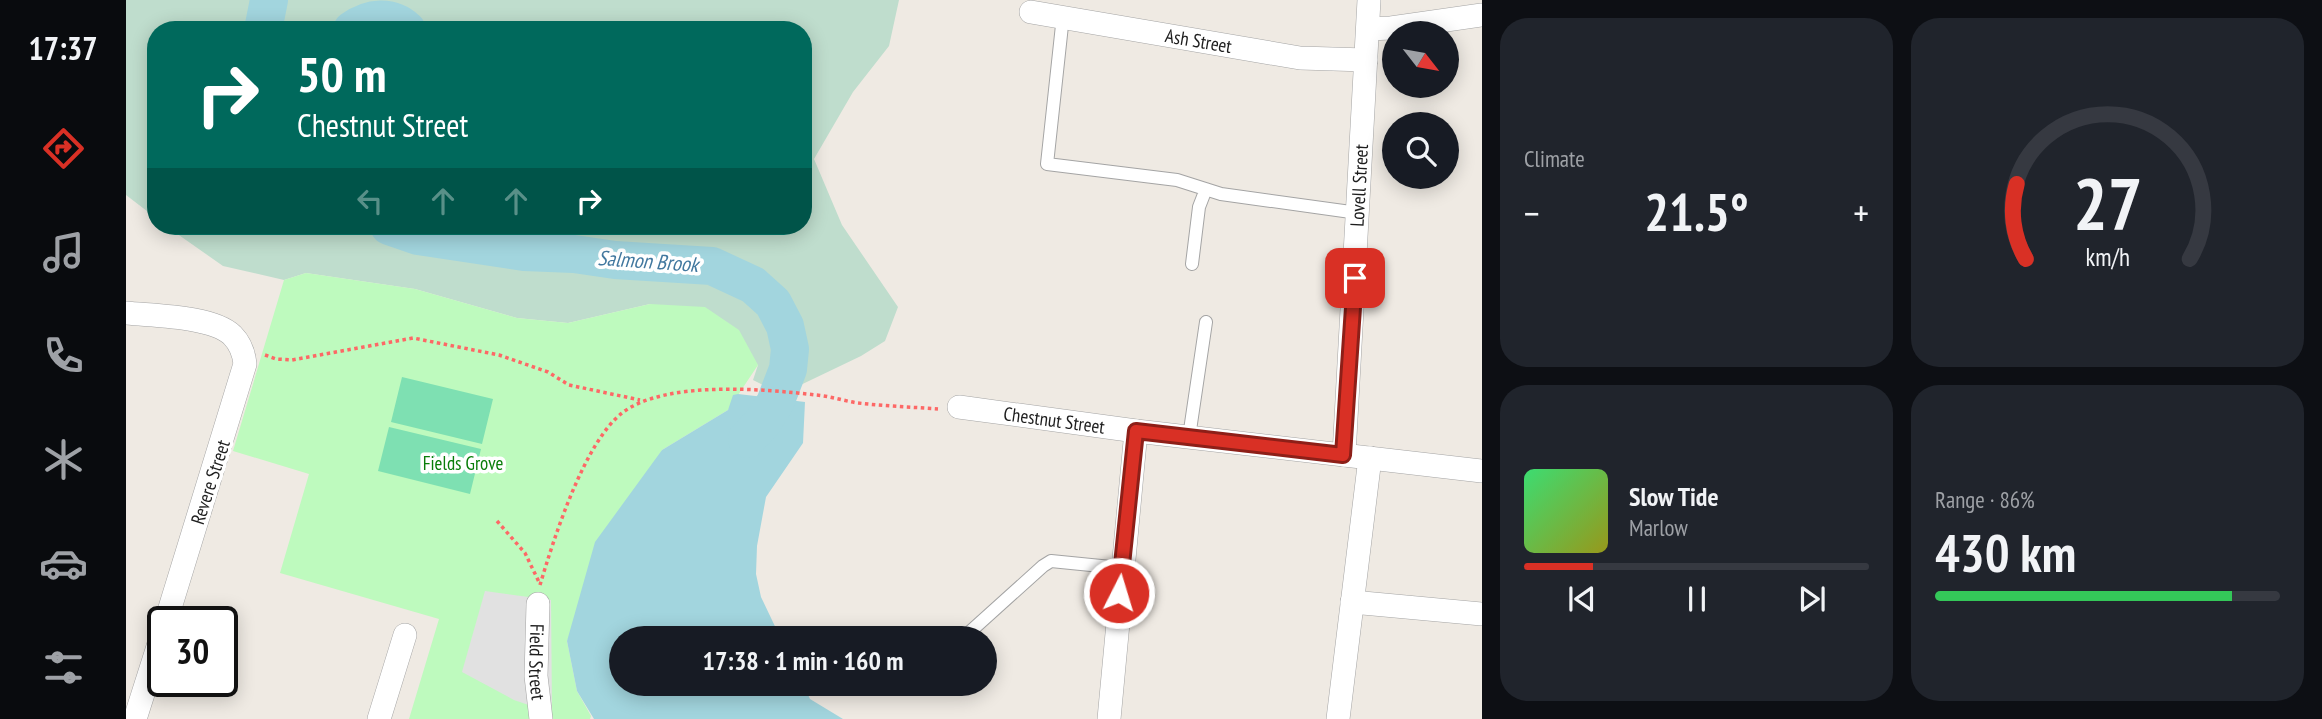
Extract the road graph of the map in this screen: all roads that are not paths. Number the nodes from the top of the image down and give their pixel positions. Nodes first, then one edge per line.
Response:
1 (1369, 0) edge
2 (1031, 12) dead end
3 (1482, 15) edge
4 (1063, 16) junction
5 (1368, 29) junction
6 (1366, 60) junction
7 (1206, 189) junction
8 (1358, 213) junction
9 (1192, 264) dead end
10 (126, 313) edge
11 (1206, 321) dead end
12 (959, 407) road end
13 (1136, 431) junction
14 (1189, 438) junction
15 (1343, 455) junction
16 (1370, 458) junction
17 (1482, 471) edge
18 (1121, 568) junction
19 (539, 594) road end
20 (1352, 602) junction
21 (171, 606) edge
22 (1482, 614) edge
23 (976, 626) edge
24 (405, 635) dead end
25 (147, 681) edge
26 (135, 719) edge
27 (379, 719) edge
28 (541, 719) edge
29 (1109, 719) edge
30 (1338, 719) edge

1 - 5 street, Lovell Street
2 - 4 street, Ash Street
3 - 5 street
4 - 6 street, Ash Street
4 - 7 lane
5 - 6 street, Lovell Street
6 - 8 street, Lovell Street
7 - 8 lane
7 - 9 lane
8 - 15 street, Lovell Street
10 - 21 street, Revere Street
11 - 14 lane
12 - 13 street, Chestnut Street
13 - 14 street, Chestnut Street
13 - 18 street
14 - 15 street, Chestnut Street
15 - 16 street, Chestnut Street
16 - 17 street, Chestnut Street
16 - 20 street
18 - 23 lane
18 - 29 street
19 - 28 street, Field Street
20 - 22 street
20 - 30 street
24 - 27 street
25 - 26 street

